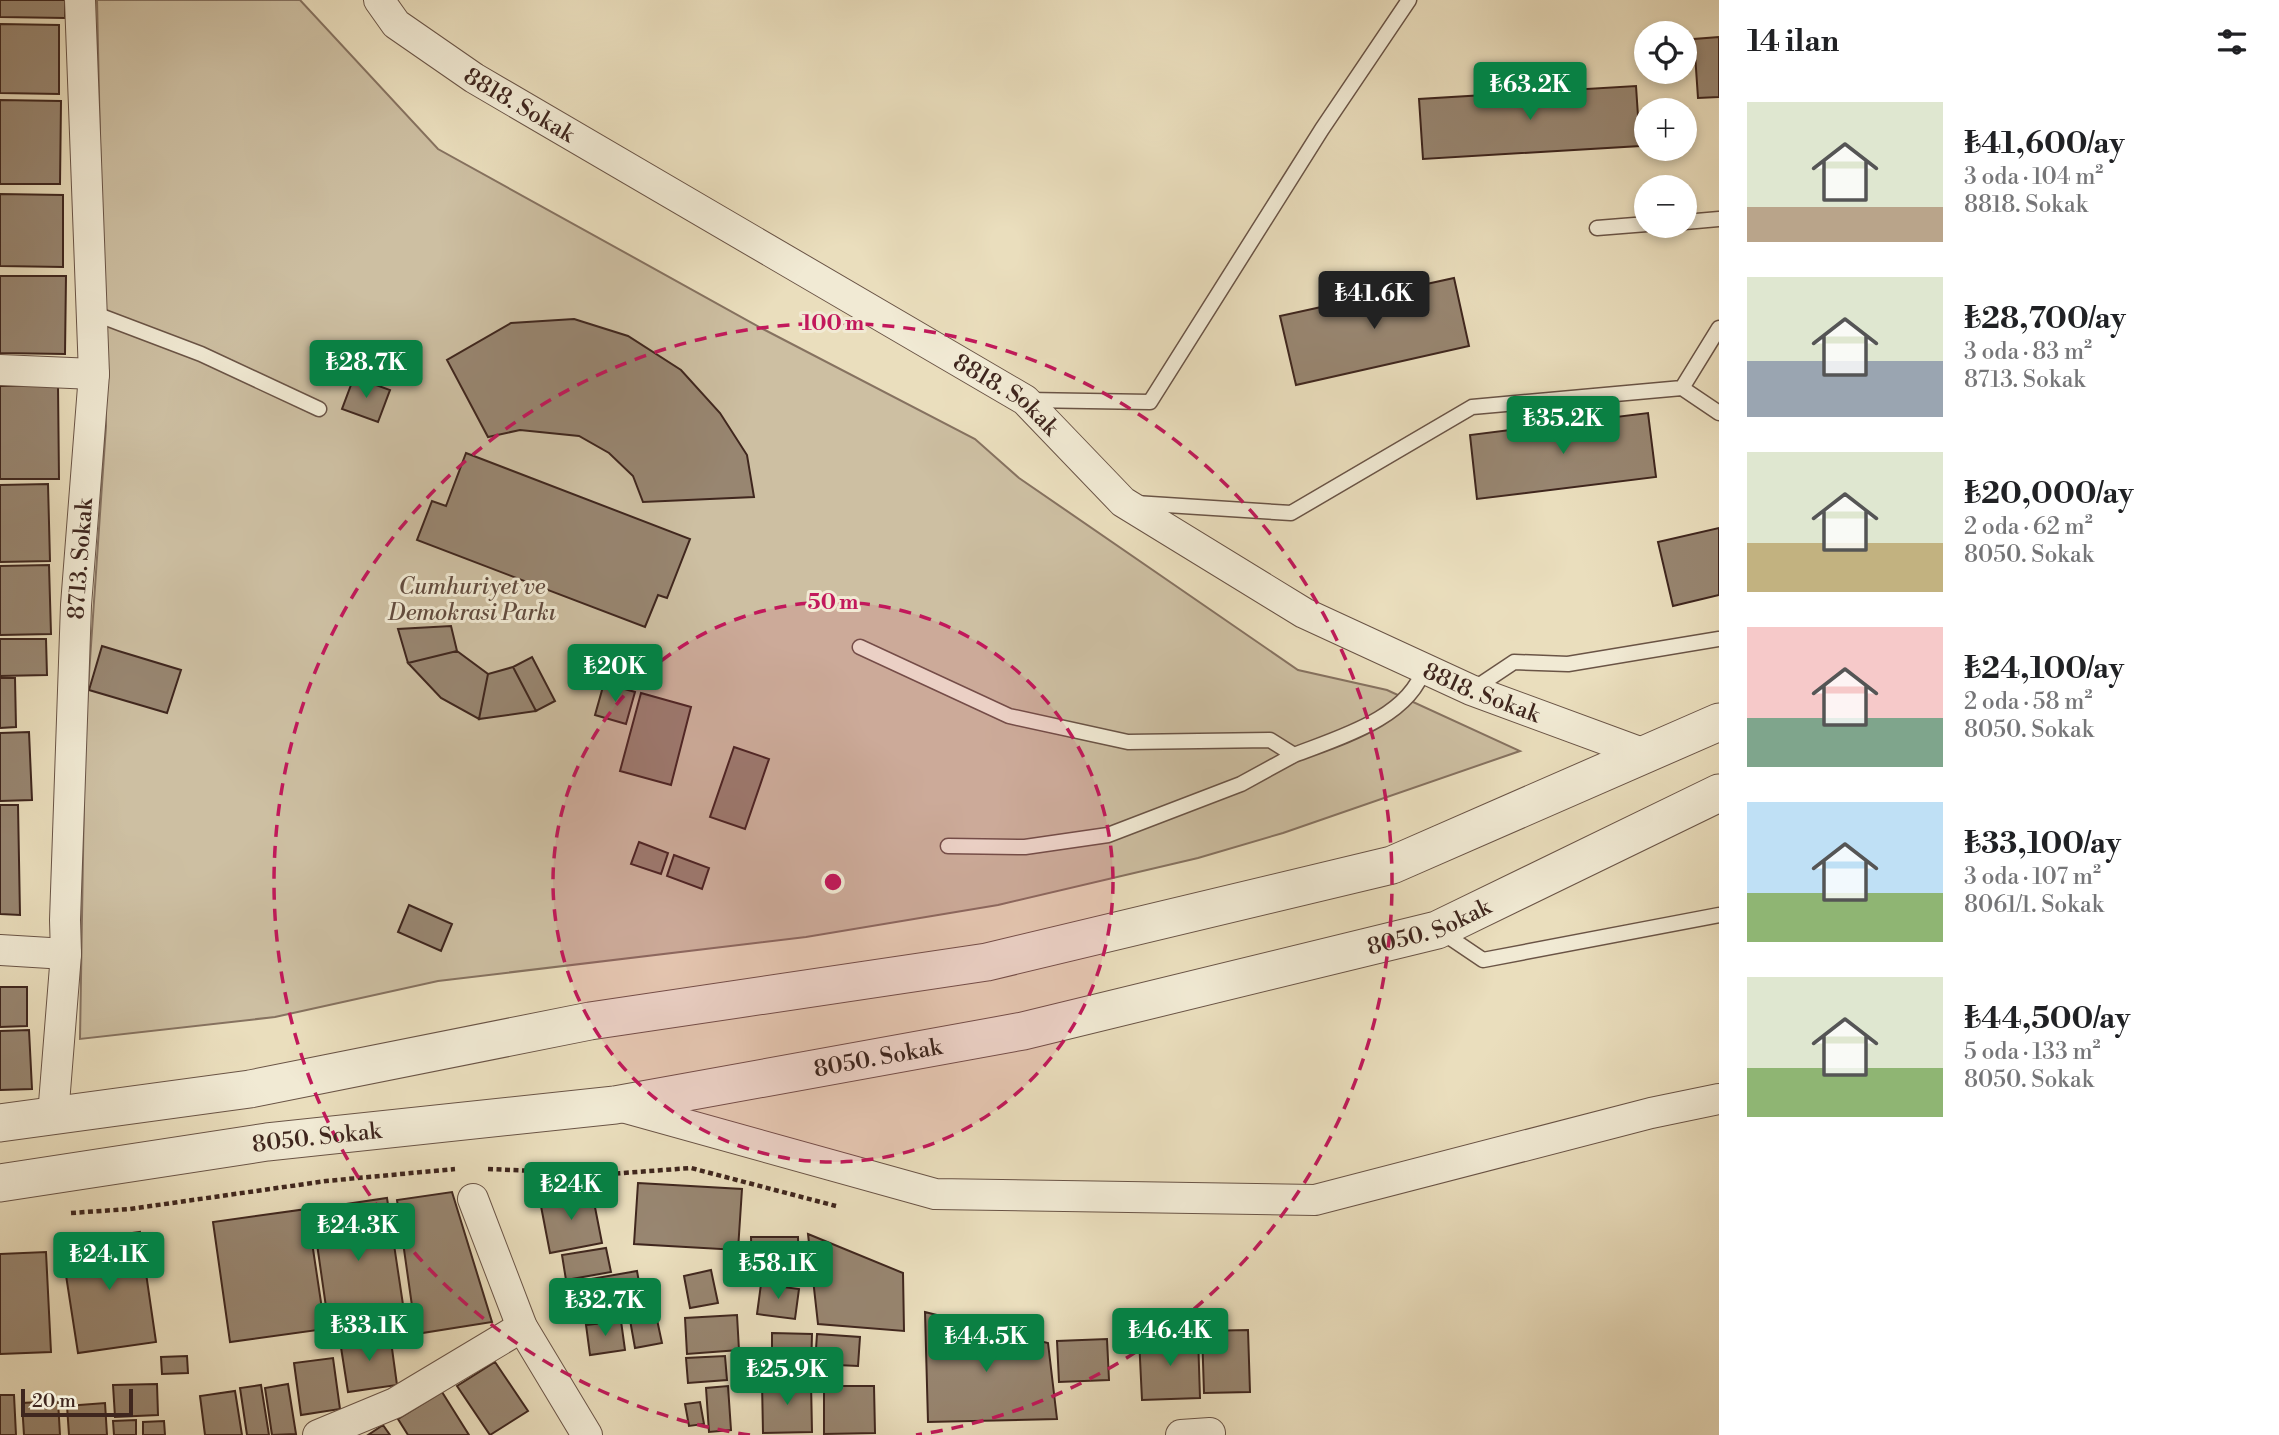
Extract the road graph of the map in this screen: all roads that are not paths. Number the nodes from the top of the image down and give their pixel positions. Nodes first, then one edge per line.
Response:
1 (80, 0) edge
2 (379, 0) edge
3 (1409, 0) edge
4 (1719, 219) edge
5 (1697, 221) edge
6 (1634, 225) edge
7 (1597, 228) dead end
8 (93, 313) junction
9 (1719, 328) edge
10 (0, 370) edge
11 (94, 374) junction
12 (1682, 388) junction
13 (1025, 400) junction
14 (319, 409) dead end
15 (1719, 413) edge
16 (1123, 502) junction
17 (1719, 639) edge
18 (860, 647) dead end
19 (1424, 668) junction
20 (1471, 690) junction
21 (1719, 722) edge
22 (1645, 754) junction
23 (1294, 755) junction
24 (1719, 793) edge
25 (947, 846) dead end
26 (1719, 915) edge
27 (1437, 930) junction
28 (0, 950) edge
29 (66, 954) junction
30 (1719, 1099) edge
31 (615, 1105) junction
32 (53, 1116) junction
33 (0, 1123) edge
34 (0, 1183) edge
35 (473, 1199) dead end
36 (522, 1327) junction
37 (318, 1435) edge
38 (587, 1435) edge

1 - 8 street, 8713. Sokak
2 - 13 street, 8818. Sokak
3 - 13 lane
4 - 5 lane
6 - 7 lane
8 - 11 street, 8713. Sokak
8 - 14 lane
9 - 12 lane
10 - 11 street
11 - 29 street, 8713. Sokak
12 - 15 lane
12 - 16 lane
13 - 16 street, 8818. Sokak
16 - 19 street, 8818. Sokak
17 - 20 lane
18 - 23 lane
19 - 20 street, 8818. Sokak
19 - 23 lane
20 - 22 street, 8818. Sokak
21 - 22 street
22 - 32 street
23 - 25 lane
24 - 27 street, 8050. Sokak
26 - 27 lane
27 - 31 street, 8050. Sokak
28 - 29 street
29 - 32 street, 8713. Sokak
30 - 31 street
31 - 34 street, 8050. Sokak
32 - 33 street
35 - 36 street
36 - 37 street
36 - 38 street

